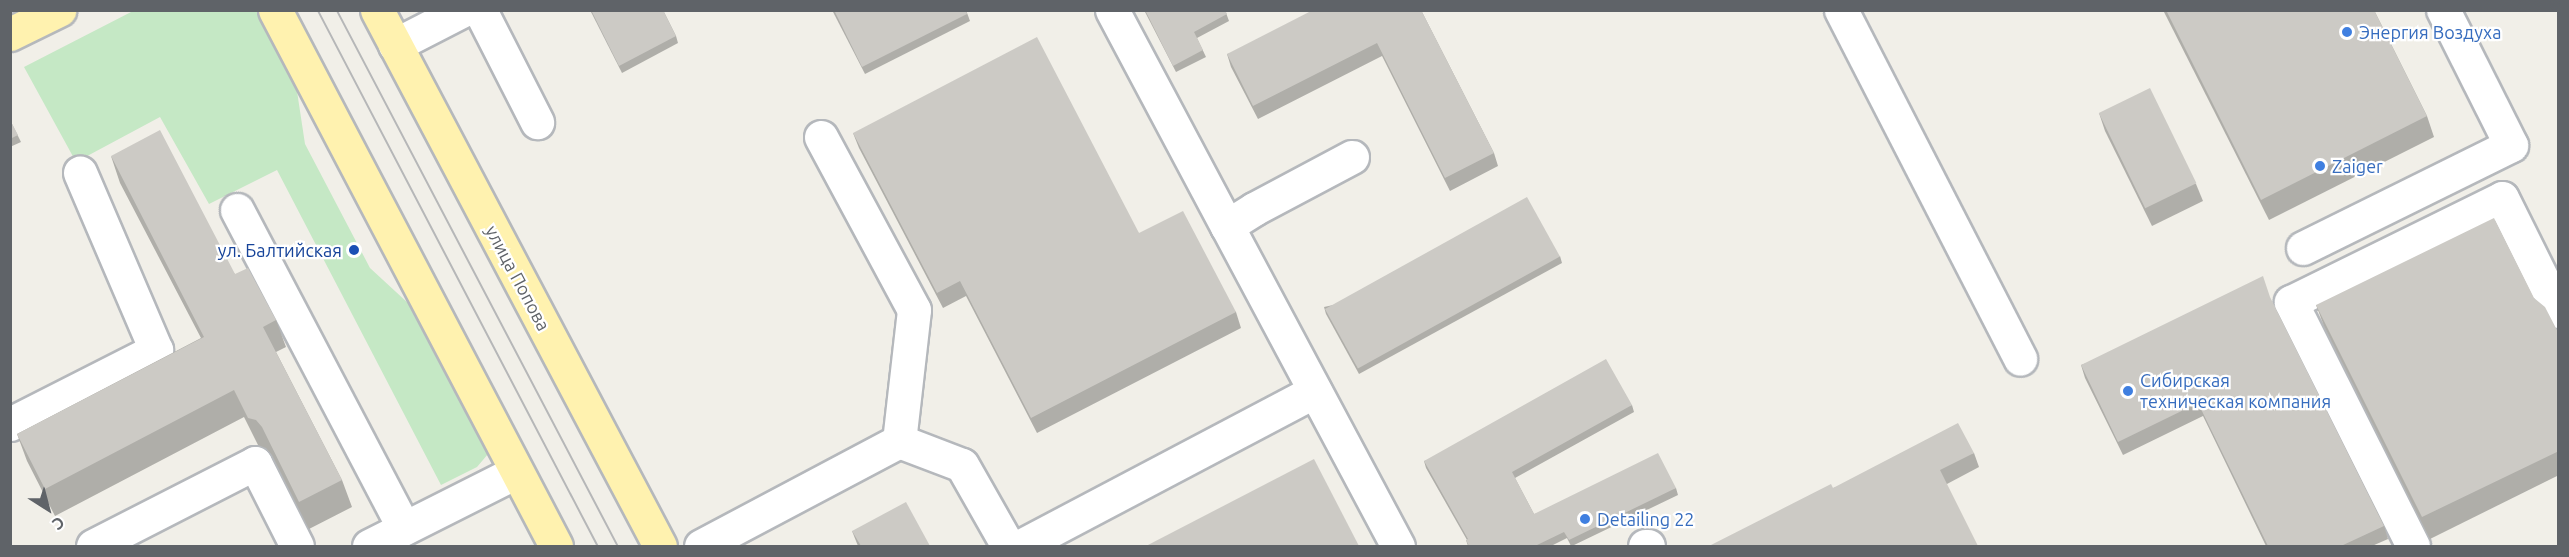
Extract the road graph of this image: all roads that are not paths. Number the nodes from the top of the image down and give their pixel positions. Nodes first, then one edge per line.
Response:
1 (59, 10) edge
2 (275, 10) edge
3 (376, 10) edge
4 (463, 10) edge
5 (480, 10) edge
6 (1112, 10) edge
7 (1841, 10) edge
8 (2444, 10) edge
9 (10, 34) edge
10 (395, 45) junction
11 (537, 122) dead end
12 (821, 137) dead end
13 (1353, 157) dead end
14 (80, 173) dead end
15 (237, 210) dead end
16 (1227, 226) junction
17 (2302, 248) dead end
18 (2559, 311) edge
19 (2020, 358) dead end
20 (1315, 391) junction
21 (10, 424) edge
22 (899, 441) junction
23 (516, 472) junction
24 (404, 528) junction
25 (93, 546) edge
26 (297, 546) edge
27 (369, 546) edge
28 (556, 546) edge
29 (660, 546) edge
30 (700, 546) edge
31 (1008, 546) edge
32 (1021, 546) edge
33 (1398, 546) edge
34 (2413, 546) edge

1 - 9 main road
2 - 23 main road
3 - 10 main road, улица Попова
4 - 10 lane
5 - 11 lane
6 - 16 lane
7 - 19 lane
8 - 17 lane
10 - 29 main road, улица Попова
12 - 22 lane
13 - 16 lane
14 - 21 lane
15 - 24 lane
16 - 20 lane
18 - 34 lane
20 - 32 lane
20 - 33 lane
22 - 30 lane
22 - 31 lane
23 - 24 lane
23 - 28 main road
24 - 27 lane
25 - 26 lane

